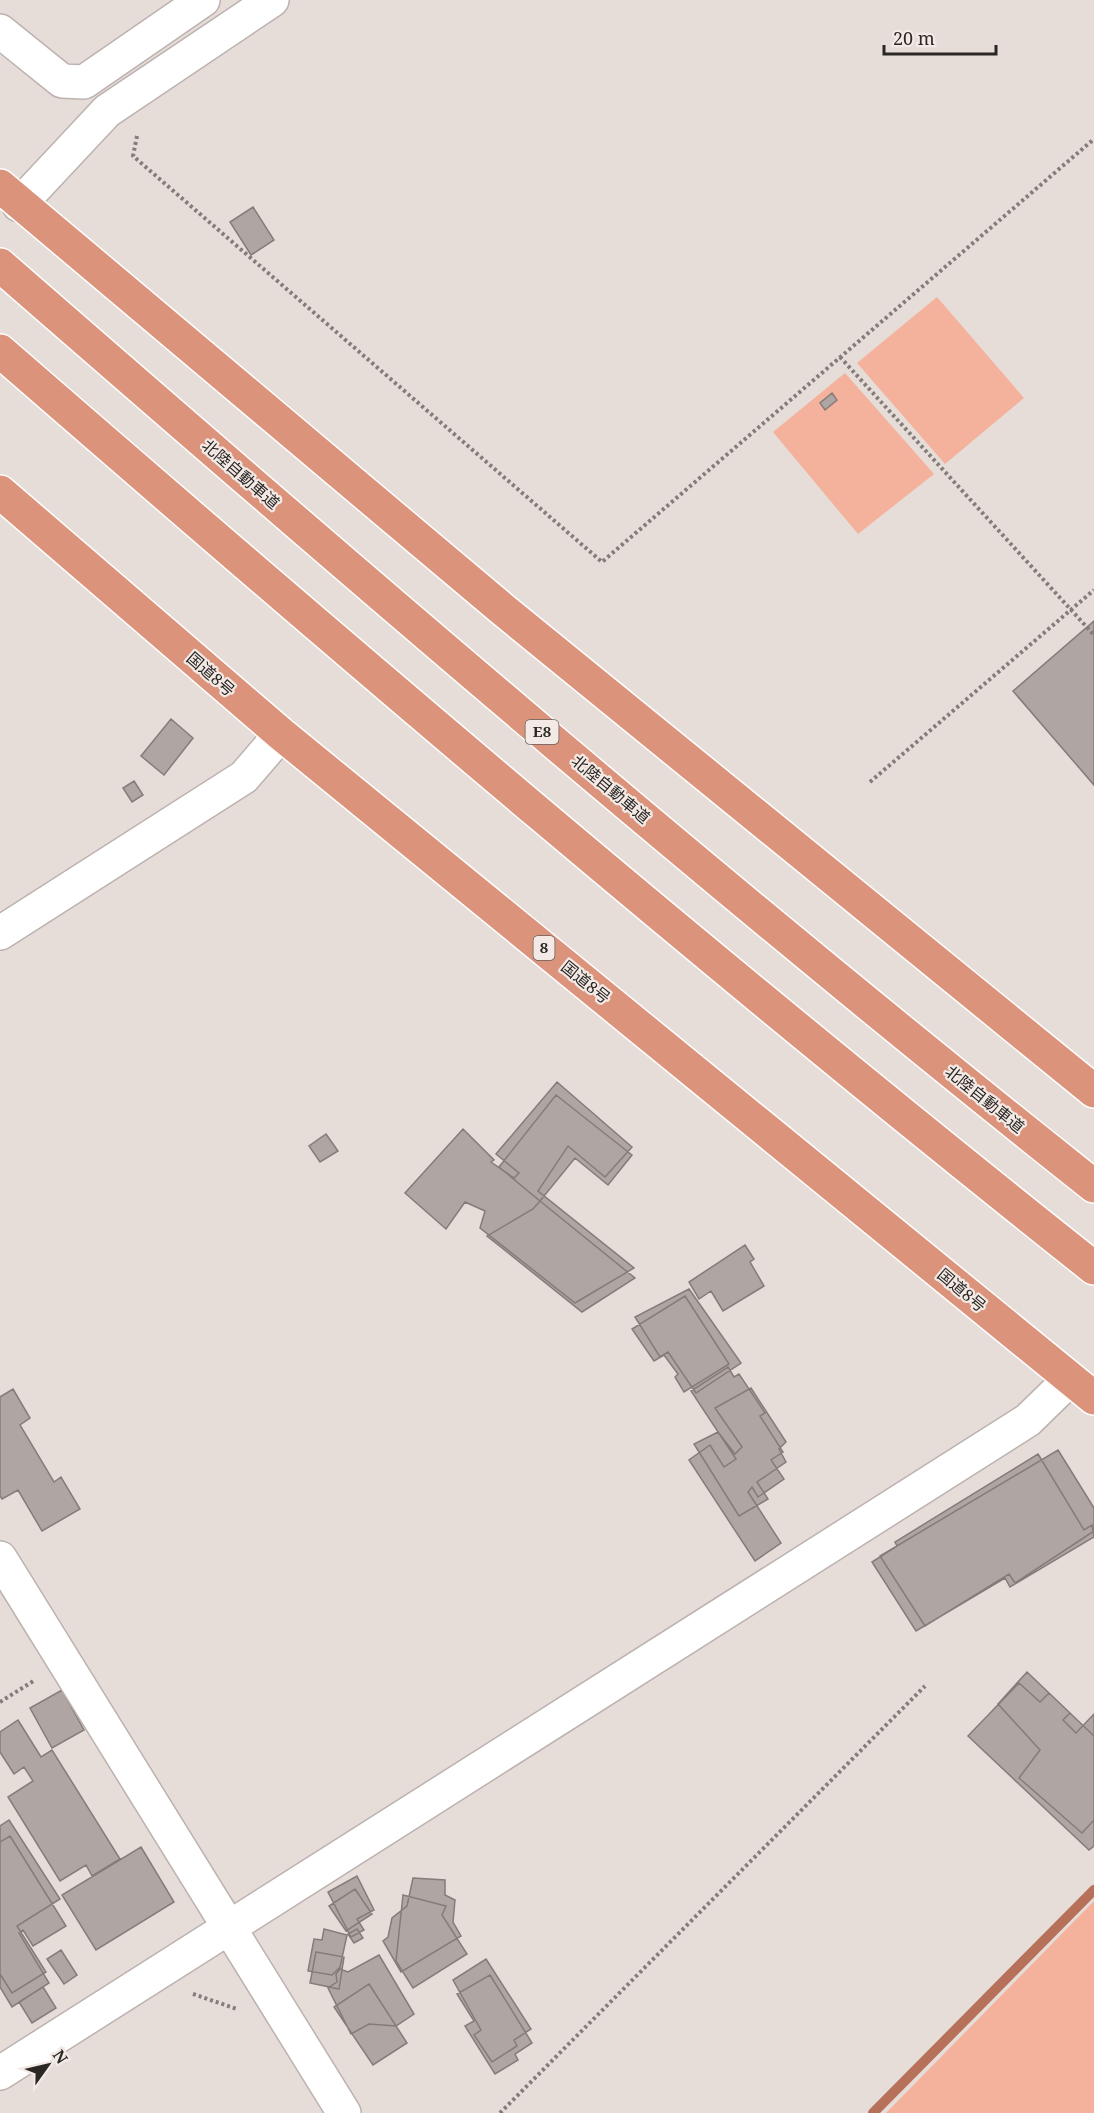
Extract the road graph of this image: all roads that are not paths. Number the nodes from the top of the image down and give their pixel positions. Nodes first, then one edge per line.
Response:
1 (202, 0) edge
2 (272, 0) edge
3 (0, 31) edge
4 (10, 196) edge
5 (0, 265) edge
6 (0, 351) edge
7 (0, 492) edge
8 (281, 734) junction
9 (0, 933) edge
10 (1094, 1091) edge
11 (1094, 1186) edge
12 (1094, 1268) edge
13 (1082, 1389) edge
14 (0, 1558) edge
15 (229, 1929) junction
16 (0, 2073) edge
17 (344, 2113) edge

1 - 3 street
2 - 4 street
4 - 10 highway
5 - 11 highway, 北陸自動車道 / E8
6 - 12 highway
7 - 8 highway, 国道8号 / 8
8 - 9 street
8 - 13 highway, 国道8号 / 8
13 - 15 street
14 - 15 street
15 - 16 street
15 - 17 street

